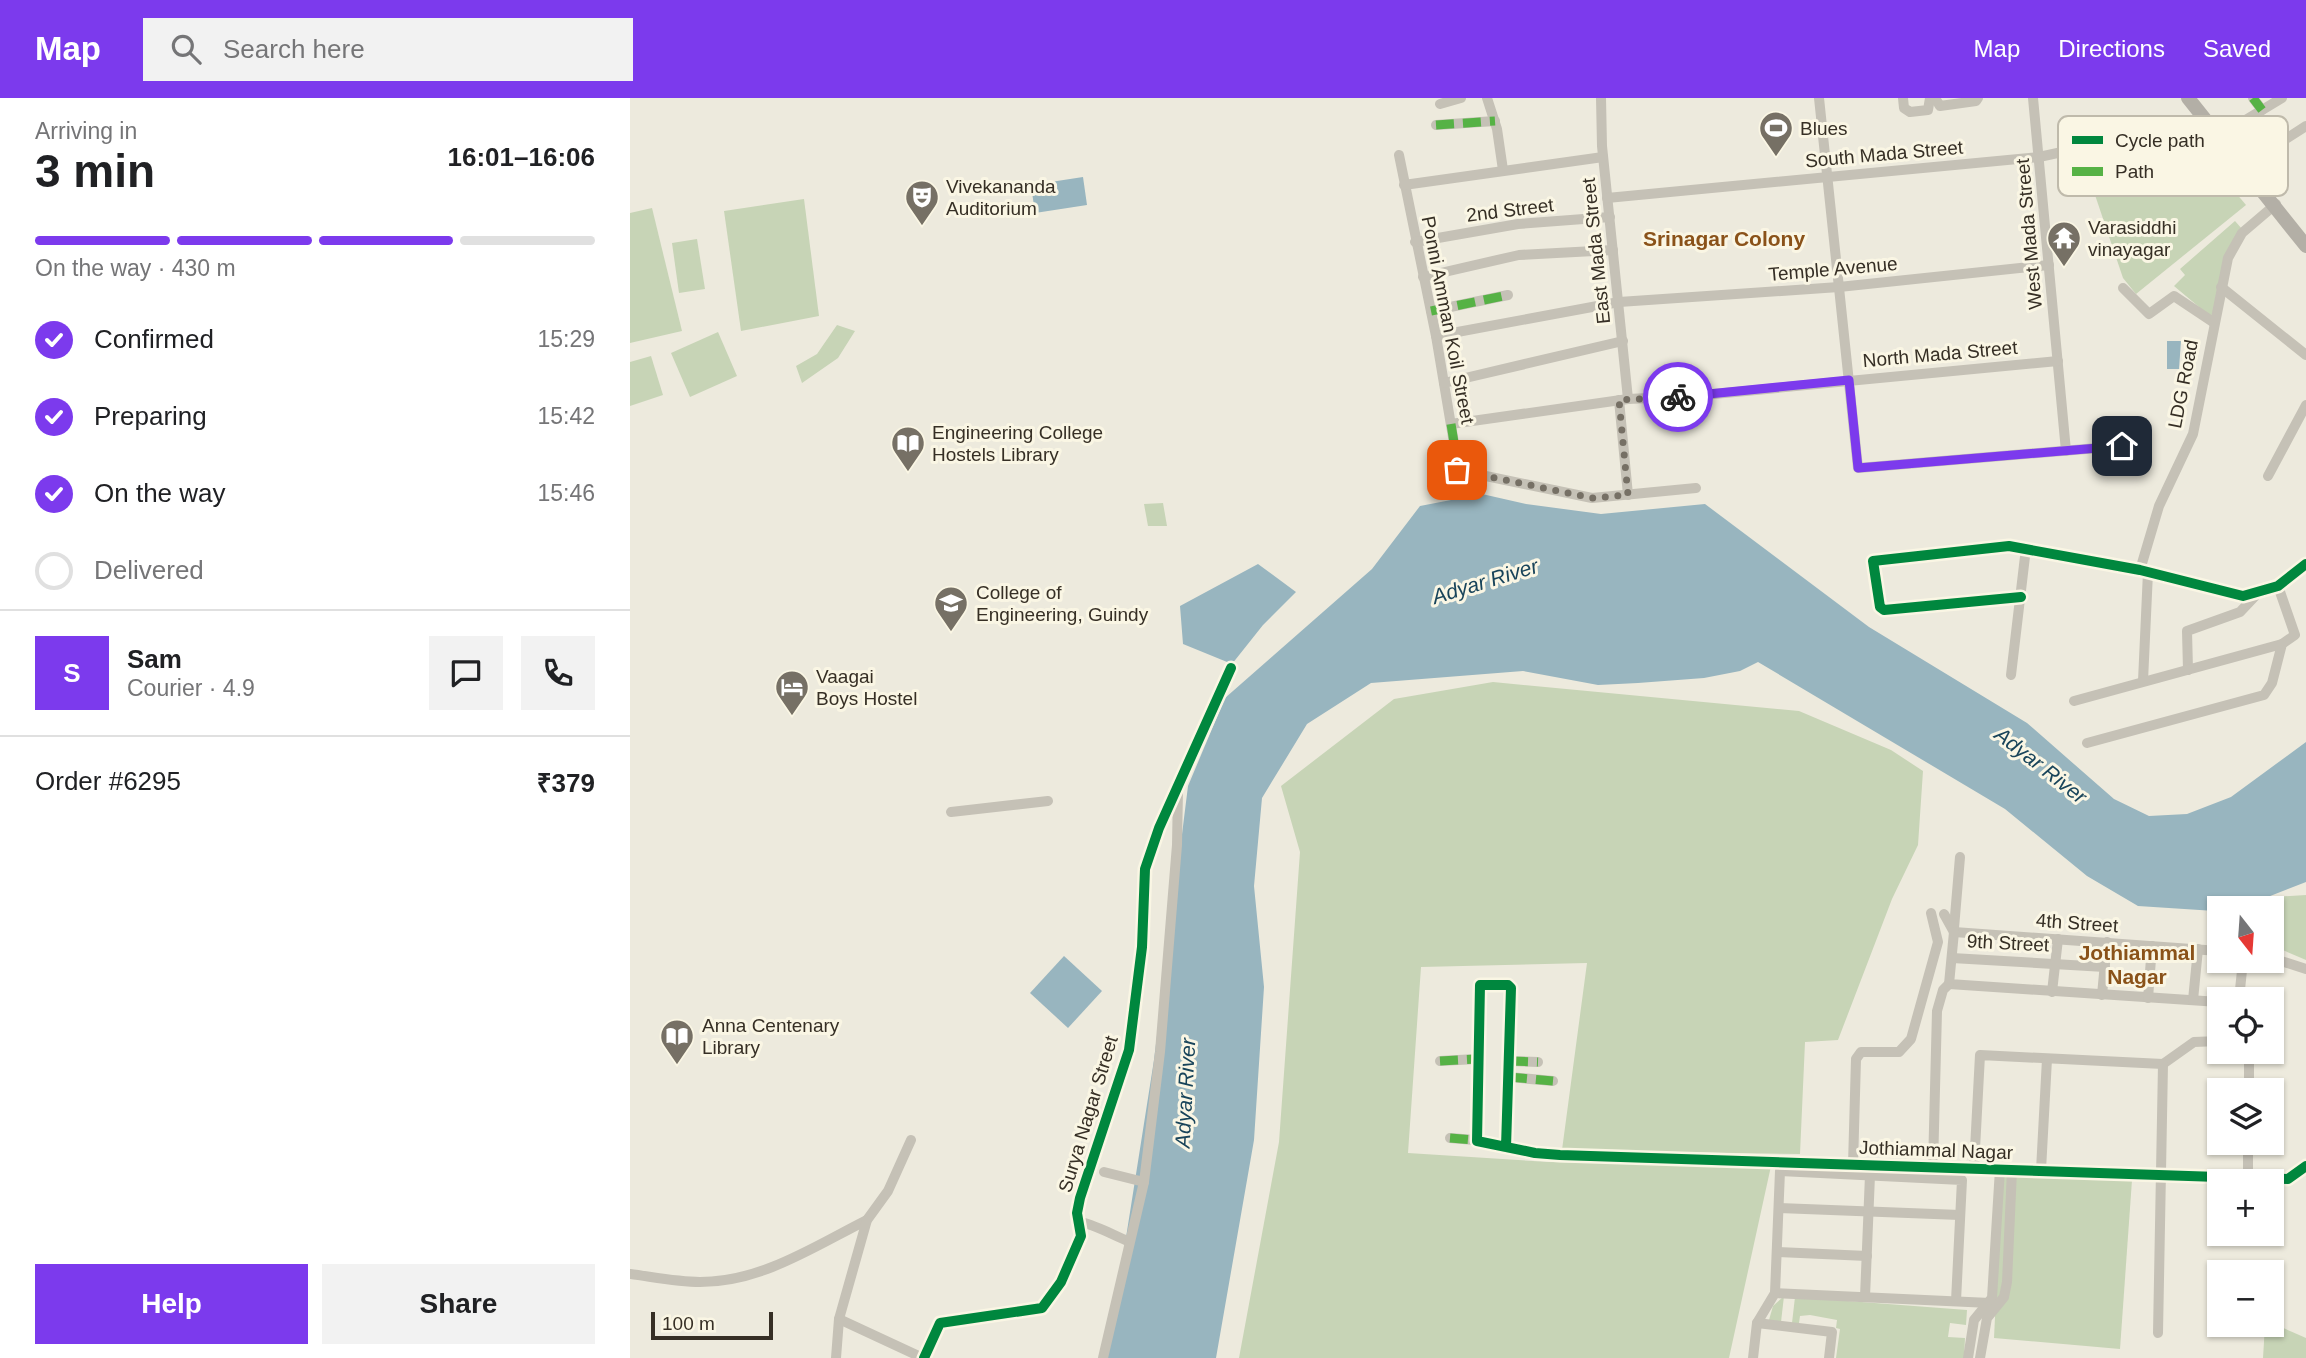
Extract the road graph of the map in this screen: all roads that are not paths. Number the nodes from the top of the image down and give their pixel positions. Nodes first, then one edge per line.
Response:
1 (1461, 98) edge
2 (1487, 98) edge
3 (1601, 98) edge
4 (1819, 98) edge
5 (1903, 98) edge
6 (1930, 98) edge
7 (1935, 98) edge
8 (1978, 98) edge
9 (2033, 98) edge
10 (2188, 98) edge
11 (2253, 98) edge
12 (2282, 98) edge
13 (1440, 104) dead end
14 (2262, 110) junction
15 (2203, 116) edge
16 (2252, 116) edge
17 (1494, 121) junction
18 (1436, 125) dead end
19 (2306, 126) edge
20 (2288, 138) edge
21 (2058, 153) edge
22 (1399, 155) dead end
23 (1603, 157) junction
24 (2039, 157) junction
25 (1503, 170) junction
26 (1827, 177) junction
27 (1404, 185) junction
28 (2269, 196) edge
29 (1607, 198) junction
30 (2276, 204) junction
31 (1610, 218) junction
32 (1415, 242) junction
33 (2306, 246) edge
34 (1613, 250) junction
35 (2049, 265) junction
36 (1423, 277) junction
37 (1839, 287) junction
38 (2221, 287) junction
39 (2123, 288) dead end
40 (1508, 295) dead end
41 (1619, 302) junction
42 (1431, 311) junction
43 (2213, 323) junction
44 (1436, 336) junction
45 (1623, 341) junction
46 (2306, 355) edge
47 (2058, 361) junction
48 (1849, 380) junction
49 (1444, 383) junction
50 (1624, 400) junction
51 (2306, 405) edge
52 (1451, 424) junction
53 (2122, 446) dead end
54 (2066, 451) junction
55 (2268, 476) dead end
56 (1696, 488) dead end
57 (1628, 495) junction
58 (2026, 548) junction
59 (2305, 568) edge
60 (2144, 571) junction
61 (2278, 586) junction
62 (2257, 594) junction
63 (2021, 597) junction
64 (2282, 644) junction
65 (1231, 668) dead end
66 (2188, 670) junction
67 (2011, 676) dead end
68 (2143, 681) junction
69 (2074, 701) dead end
70 (2087, 743) dead end
71 (1178, 784) junction
72 (1048, 801) dead end
73 (951, 812) dead end
74 (1960, 857) dead end
75 (1931, 912) dead end
76 (1944, 914) dead end
77 (1954, 930) junction
78 (2058, 939) junction
79 (2107, 942) junction
80 (2152, 946) junction
81 (2198, 949) junction
82 (2207, 950) edge
83 (1952, 958) junction
84 (2284, 962) edge
85 (2056, 963) junction
86 (2105, 967) junction
87 (2306, 969) edge
88 (1949, 984) junction
89 (2052, 992) junction
90 (2102, 995) junction
91 (2148, 998) junction
92 (2193, 1000) junction
93 (2207, 1001) edge
94 (2207, 1041) edge
95 (1476, 1059) junction
96 (2047, 1059) junction
97 (1440, 1061) dead end
98 (1510, 1061) junction
99 (1538, 1062) dead end
100 (2163, 1065) junction
101 (1508, 1077) junction
102 (1553, 1081) dead end
103 (1450, 1138) dead end
104 (911, 1140) dead end
105 (1475, 1140) junction
106 (1506, 1147) junction
107 (1853, 1165) junction
108 (2306, 1166) edge
109 (1933, 1167) junction
110 (1975, 1168) junction
111 (2006, 1169) junction
112 (2041, 1170) junction
113 (1104, 1172) dead end
114 (1870, 1175) junction
115 (2159, 1175) junction
116 (2207, 1177) edge
117 (2284, 1179) edge
118 (1144, 1182) junction
119 (1779, 1208) junction
120 (1869, 1211) junction
121 (1960, 1215) junction
122 (867, 1220) junction
123 (1078, 1222) junction
124 (1128, 1241) junction
125 (1777, 1252) junction
126 (1867, 1256) junction
127 (630, 1274) edge
128 (1775, 1293) junction
129 (1865, 1297) junction
130 (1956, 1301) junction
131 (1990, 1303) junction
132 (1982, 1316) junction
133 (839, 1320) junction
134 (1757, 1323) junction
135 (2158, 1333) dead end
136 (836, 1358) edge
137 (924, 1358) edge
138 (1103, 1358) edge
139 (1753, 1358) edge
140 (1829, 1358) edge
141 (1968, 1358) edge
142 (1980, 1358) edge

1 - 13 street
2 - 17 street
3 - 23 street, East Mada Street
4 - 26 street
5 - 6 street
7 - 8 street
9 - 24 street, West Mada Street
10 - 15 main road
11 - 14 street
12 - 14 street
14 - 16 street
17 - 18 street
17 - 25 street
19 - 20 street
21 - 24 street, South Mada Street
22 - 27 street, Ponni Amman Koil Street
23 - 25 street
23 - 29 street, East Mada Street
24 - 26 street, South Mada Street
24 - 35 street, West Mada Street
25 - 27 street
26 - 29 street, South Mada Street
26 - 37 street
27 - 32 street, Ponni Amman Koil Street
28 - 30 main road
29 - 31 street, East Mada Street
30 - 33 main road
30 - 38 street, LDG Road
31 - 32 street, 2nd Street
31 - 34 street, East Mada Street
32 - 36 street, Ponni Amman Koil Street
34 - 36 street
34 - 41 street, East Mada Street
35 - 37 street, Temple Avenue
35 - 47 street, West Mada Street
36 - 42 street, Ponni Amman Koil Street
37 - 41 street, Temple Avenue
37 - 48 street
38 - 43 street, LDG Road
38 - 46 street
39 - 43 street
40 - 42 street
41 - 44 street, Temple Avenue
41 - 45 street, East Mada Street
42 - 44 street, Ponni Amman Koil Street
43 - 60 street, LDG Road
44 - 49 street, Ponni Amman Koil Street
45 - 49 street
45 - 50 street, East Mada Street
47 - 48 street, North Mada Street
47 - 54 street, West Mada Street
48 - 50 street, North Mada Street
48 - 54 street
49 - 52 street, Ponni Amman Koil Street
50 - 52 street, North Mada Street
50 - 57 street, East Mada Street
51 - 55 street
52 - 57 street, Ponni Amman Koil Street
53 - 54 street
56 - 57 street, Ponni Amman Koil Street
58 - 60 street
58 - 63 street
58 - 63 street
59 - 61 street
60 - 62 street
60 - 68 street, LDG Road
61 - 62 street
61 - 64 street
62 - 66 street
63 - 67 street
64 - 66 street
64 - 70 street
65 - 71 street, Surya Nagar Street
66 - 68 street
68 - 69 street
71 - 118 street
71 - 123 street, Surya Nagar Street
72 - 73 street
74 - 77 street
75 - 107 street
76 - 77 street
77 - 78 street, 4th Street
77 - 83 street
78 - 79 street, 4th Street
78 - 85 street
79 - 80 street, 4th Street
79 - 86 street
80 - 81 street, 4th Street
80 - 91 street
81 - 82 street, 4th Street
81 - 92 street
83 - 85 street, 9th Street
83 - 88 street
84 - 87 street
85 - 86 street, 9th Street
85 - 89 street
86 - 90 street
88 - 89 street
88 - 109 street
89 - 90 street
90 - 91 street
91 - 92 street
92 - 93 street
94 - 100 street
95 - 97 street
95 - 98 street
95 - 105 street
96 - 100 street
96 - 110 street
96 - 112 street
98 - 99 street
98 - 101 street
100 - 115 street
101 - 102 street
101 - 106 street
103 - 105 street, Jothiammal Nagar
104 - 122 street
105 - 106 street, Jothiammal Nagar
106 - 107 street, Jothiammal Nagar
107 - 109 street, Jothiammal Nagar
108 - 117 street, Jothiammal Nagar
109 - 110 street, Jothiammal Nagar
110 - 111 street, Jothiammal Nagar
111 - 112 street, Jothiammal Nagar
111 - 131 street
111 - 132 street
112 - 115 street, Jothiammal Nagar
113 - 118 street
114 - 119 street
114 - 120 street
114 - 121 street
115 - 116 street, Jothiammal Nagar
115 - 135 street
118 - 124 street
119 - 120 street
119 - 125 street
120 - 121 street
120 - 126 street
121 - 130 street
122 - 127 street
122 - 133 street
123 - 124 street
123 - 137 street, Surya Nagar Street
124 - 138 street
125 - 126 street
125 - 128 street
126 - 129 street
128 - 129 street
128 - 134 street
129 - 130 street
130 - 131 street
131 - 132 street
132 - 141 street
132 - 142 street
133 - 136 street
133 - 137 street
134 - 139 street
134 - 140 street

